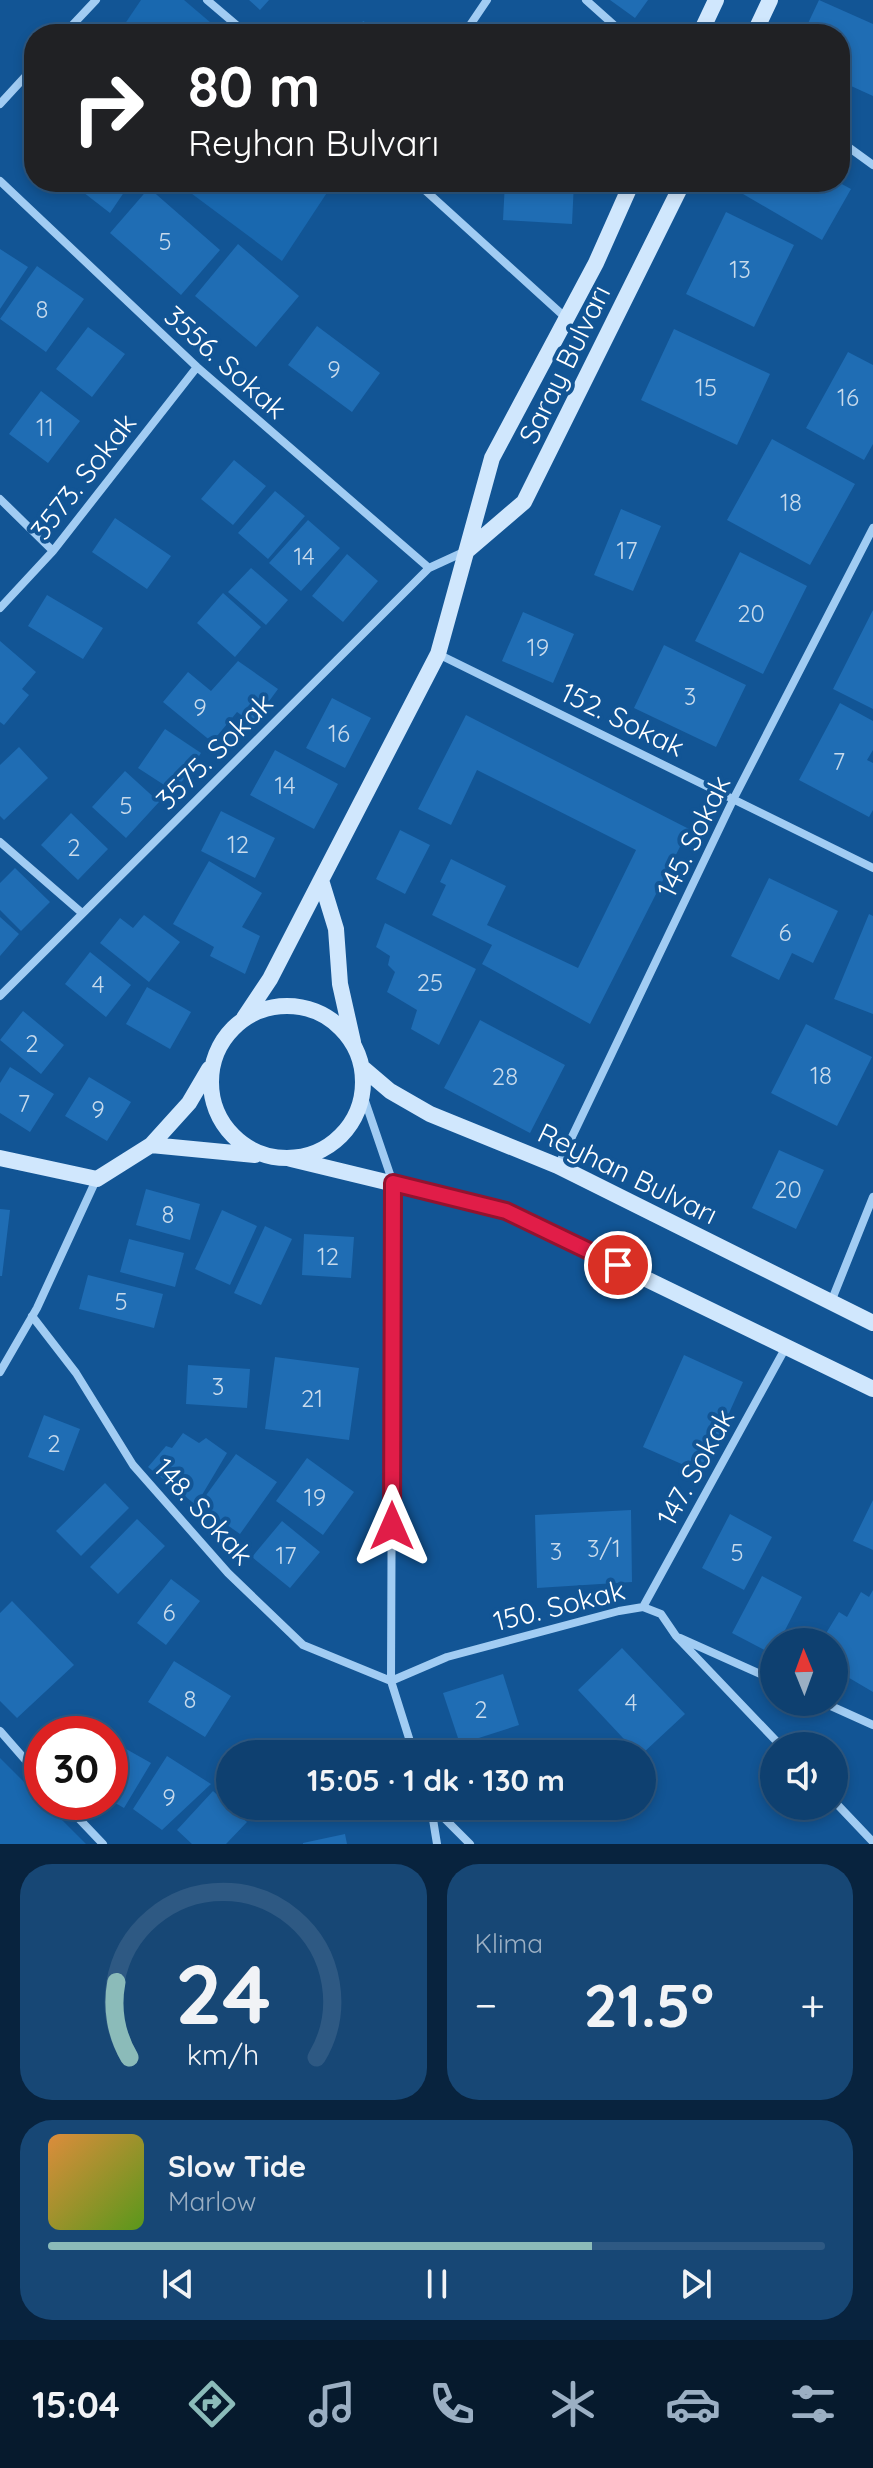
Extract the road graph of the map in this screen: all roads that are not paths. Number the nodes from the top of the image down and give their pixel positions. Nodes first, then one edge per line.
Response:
1 (96, 0) edge
2 (207, 0) edge
3 (487, 0) edge
4 (586, 0) edge
5 (716, 0) edge
6 (770, 0) edge
7 (73, 24) edge
8 (235, 24) edge
9 (471, 24) edge
10 (613, 24) edge
11 (705, 24) edge
12 (759, 24) edge
13 (24, 78) edge
14 (0, 104) edge
15 (850, 148) edge
16 (873, 165) edge
17 (0, 181) edge
18 (427, 192) edge
19 (628, 192) edge
20 (678, 192) edge
21 (566, 318) junction
22 (197, 367) junction
23 (0, 499) edge
24 (873, 528) edge
25 (468, 550) junction
26 (53, 551) junction
27 (429, 568) junction
28 (0, 608) edge
29 (438, 654) junction
30 (734, 798) junction
31 (0, 842) edge
32 (873, 868) edge
33 (321, 880) junction
34 (82, 913) junction
35 (0, 996) edge
36 (242, 1021) junction
37 (353, 1044) junction
38 (214, 1060) junction
39 (363, 1068) junction
40 (363, 1095) junction
41 (151, 1145) junction
42 (267, 1156) junction
43 (0, 1158) edge
44 (291, 1159) junction
45 (558, 1166) junction
46 (97, 1179) junction
47 (393, 1183) junction
48 (873, 1197) edge
49 (831, 1302) junction
50 (32, 1316) junction
51 (873, 1323) edge
52 (786, 1347) junction
53 (0, 1372) edge
54 (873, 1389) edge
55 (643, 1607) junction
56 (676, 1636) junction
57 (760, 1674) edge
58 (391, 1681) junction
59 (848, 1714) edge
60 (873, 1725) edge
61 (0, 1731) edge
62 (768, 1732) edge
63 (410, 1740) edge
64 (24, 1758) edge
65 (848, 1816) edge
66 (80, 1820) edge
67 (433, 1820) edge
68 (445, 1820) edge
69 (873, 1842) edge
70 (103, 1844) edge
71 (437, 1844) edge
72 (470, 1844) edge

1 - 7 street
2 - 8 street
3 - 9 street
4 - 10 street
5 - 11 main road
6 - 12 main road
13 - 14 street
15 - 16 street
17 - 22 street, 3556. Sokak
18 - 21 street
19 - 21 main road, Saray Bulvarı
20 - 25 main road, Saray Bulvarı
21 - 25 main road, Saray Bulvarı
22 - 26 street, 3573. Sokak
22 - 27 street, 3556. Sokak
23 - 26 street
24 - 30 street, 145. Sokak
25 - 27 street, 3575. Sokak
25 - 29 main road, Saray Bulvarı
26 - 28 street, 3573. Sokak
27 - 34 street, 3575. Sokak
29 - 30 street, 152. Sokak
29 - 33 main road, Saray Bulvarı
30 - 32 street, 152. Sokak
30 - 45 street, 145. Sokak
31 - 34 street
33 - 36 main road, Saray Bulvarı
33 - 37 main road
34 - 35 street, 3575. Sokak
36 - 37 main road
36 - 38 main road
37 - 39 main road
38 - 41 main road
38 - 42 main road
39 - 40 main road
39 - 45 main road, Reyhan Bulvarı
40 - 44 main road
40 - 47 street
41 - 42 main road
41 - 46 main road
42 - 44 main road
43 - 46 main road
44 - 47 main road
45 - 49 main road, Reyhan Bulvarı
46 - 50 street
47 - 52 main road
47 - 58 street
48 - 49 street
49 - 51 main road, Reyhan Bulvarı
50 - 53 street
50 - 58 street, 148. Sokak
52 - 54 main road
52 - 55 street, 147. Sokak
55 - 56 street, 150. Sokak
55 - 58 street, 150. Sokak
56 - 57 street
56 - 62 street, 150. Sokak
58 - 63 street
59 - 60 street
61 - 64 street
65 - 69 street
66 - 70 street
67 - 71 street
68 - 72 street

